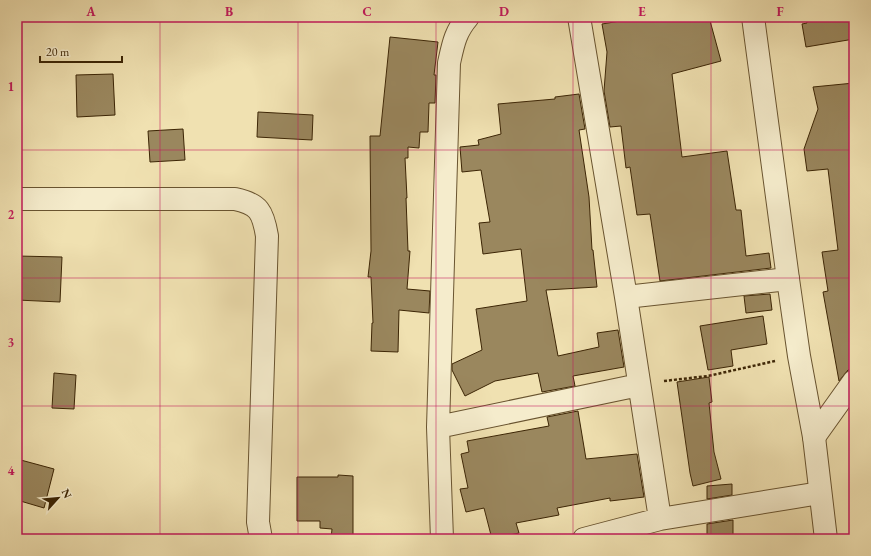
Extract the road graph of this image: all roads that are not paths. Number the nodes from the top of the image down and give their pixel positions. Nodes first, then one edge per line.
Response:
1 (468, 17) edge
2 (579, 17) edge
3 (754, 17) edge
4 (17, 199) edge
5 (788, 278) junction
6 (626, 297) junction
7 (854, 381) edge
8 (639, 385) junction
9 (438, 427) junction
10 (814, 437) junction
11 (820, 493) junction
12 (660, 519) junction
13 (261, 539) edge
14 (442, 539) edge
15 (584, 539) edge
16 (826, 539) edge

1 - 9 street
2 - 6 street
3 - 5 street
4 - 13 street
5 - 6 street
5 - 10 street
6 - 8 street
7 - 10 street
8 - 9 street
8 - 12 street
9 - 14 street
10 - 11 street
11 - 12 street
11 - 16 street
12 - 15 street

